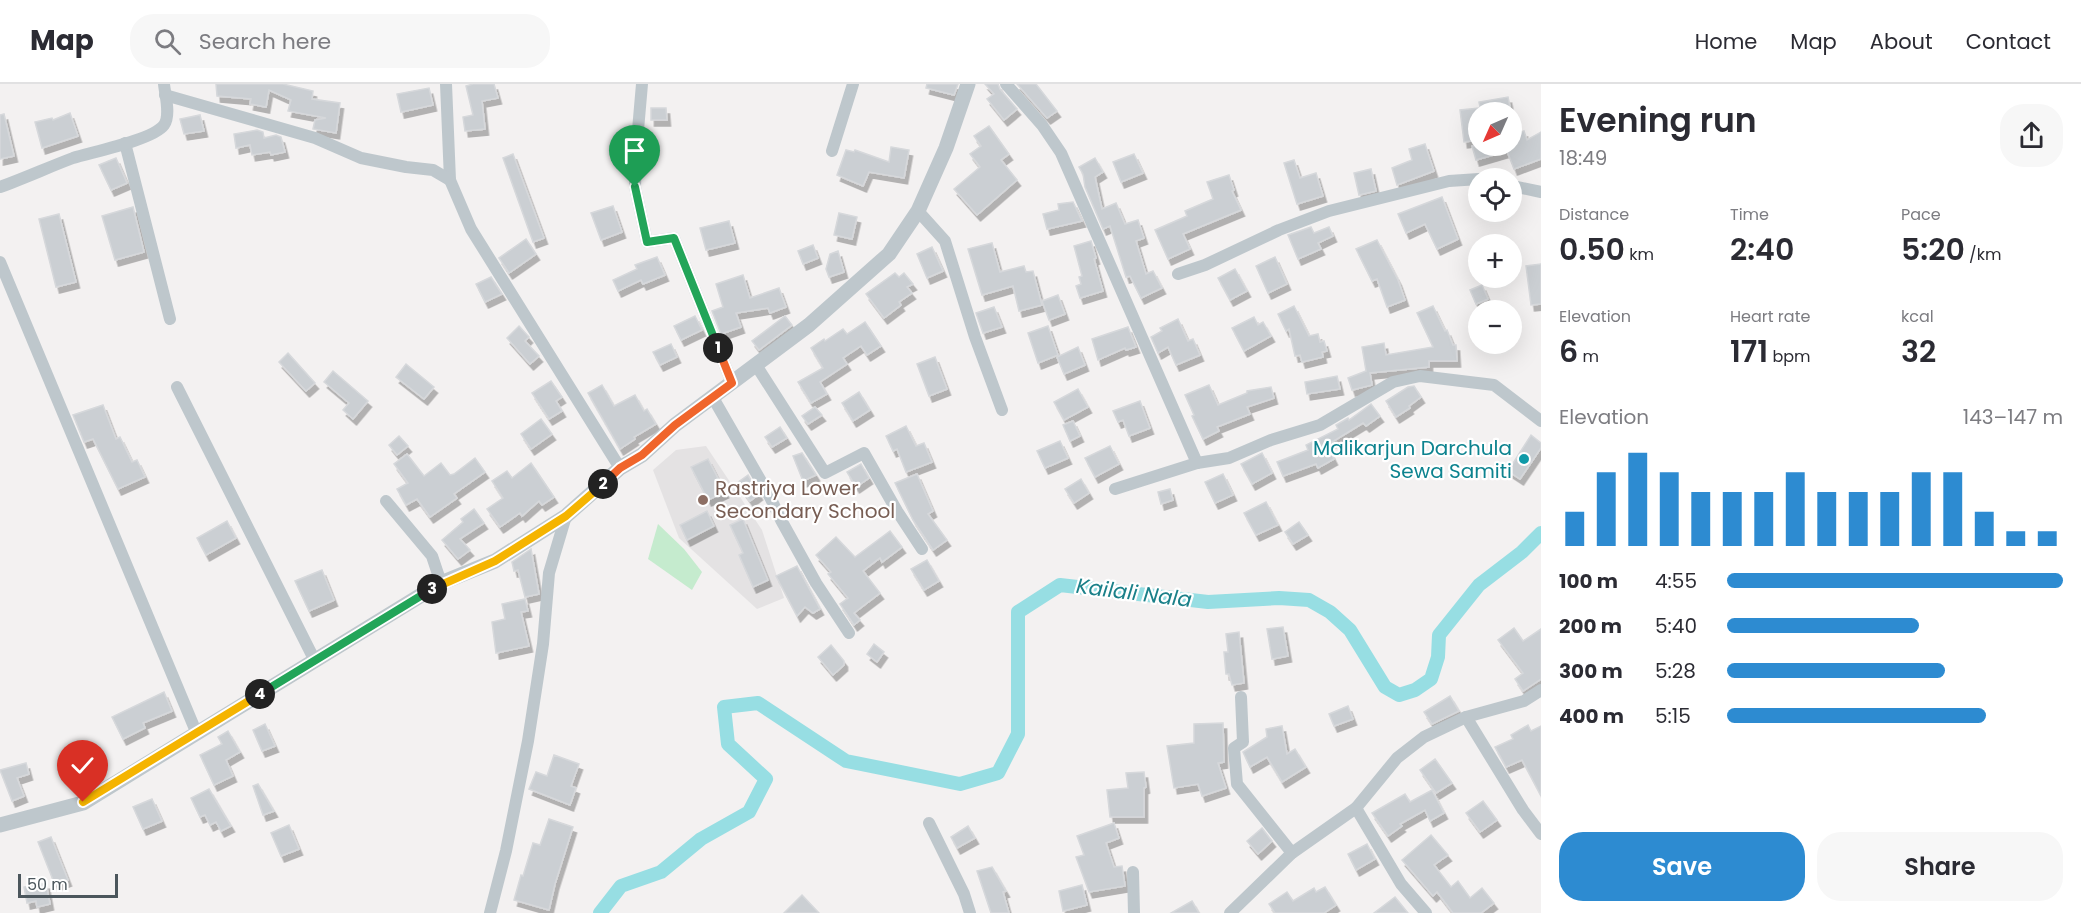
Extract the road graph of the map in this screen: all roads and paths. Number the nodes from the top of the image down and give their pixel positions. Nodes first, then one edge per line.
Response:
1 (446, 84) edge
2 (642, 84) edge
3 (853, 84) edge
4 (968, 84) edge
5 (1006, 84) edge
6 (164, 90) edge
7 (125, 143) junction
8 (832, 151) dead end
9 (450, 180) junction
10 (1468, 180) edge
11 (0, 187) edge
12 (1522, 188) edge
13 (1541, 192) edge
14 (918, 211) junction
15 (0, 262) edge
16 (1178, 274) dead end
17 (170, 319) dead end
18 (756, 365) junction
19 (732, 383) junction
20 (177, 387) dead end
21 (712, 396) junction
22 (1002, 410) dead end
23 (1541, 421) edge
24 (1197, 464) junction
25 (620, 468) junction
26 (1115, 489) dead end
27 (386, 501) dead end
28 (566, 516) junction
29 (922, 549) dead end
30 (441, 584) junction
31 (849, 633) dead end
32 (314, 660) junction
33 (1541, 690) edge
34 (1240, 697) dead end
35 (1466, 717) junction
36 (197, 734) junction
37 (1356, 808) junction
38 (929, 823) dead end
39 (0, 825) edge
40 (1541, 834) edge
41 (1292, 853) junction
42 (1133, 872) dead end
43 (490, 913) edge
44 (970, 913) edge
45 (1134, 913) edge
46 (1230, 913) edge
47 (1426, 913) edge

1 - 9 street
2 - 19 street
3 - 8 street
4 - 14 street
5 - 24 street
6 - 7 street
6 - 9 street
7 - 11 street
7 - 17 street
9 - 25 street
10 - 16 street
12 - 13 street
14 - 18 street
14 - 22 street
15 - 36 street
18 - 19 street
18 - 29 street
19 - 21 street
20 - 32 street
21 - 25 street
21 - 31 street
23 - 24 street
24 - 26 street
25 - 28 street
27 - 30 street
28 - 30 street
28 - 43 street
30 - 32 street
32 - 36 street
33 - 35 street
34 - 41 street
35 - 37 street
35 - 40 street
36 - 39 street
37 - 41 street
37 - 47 street
38 - 44 street
41 - 46 street
42 - 45 street

